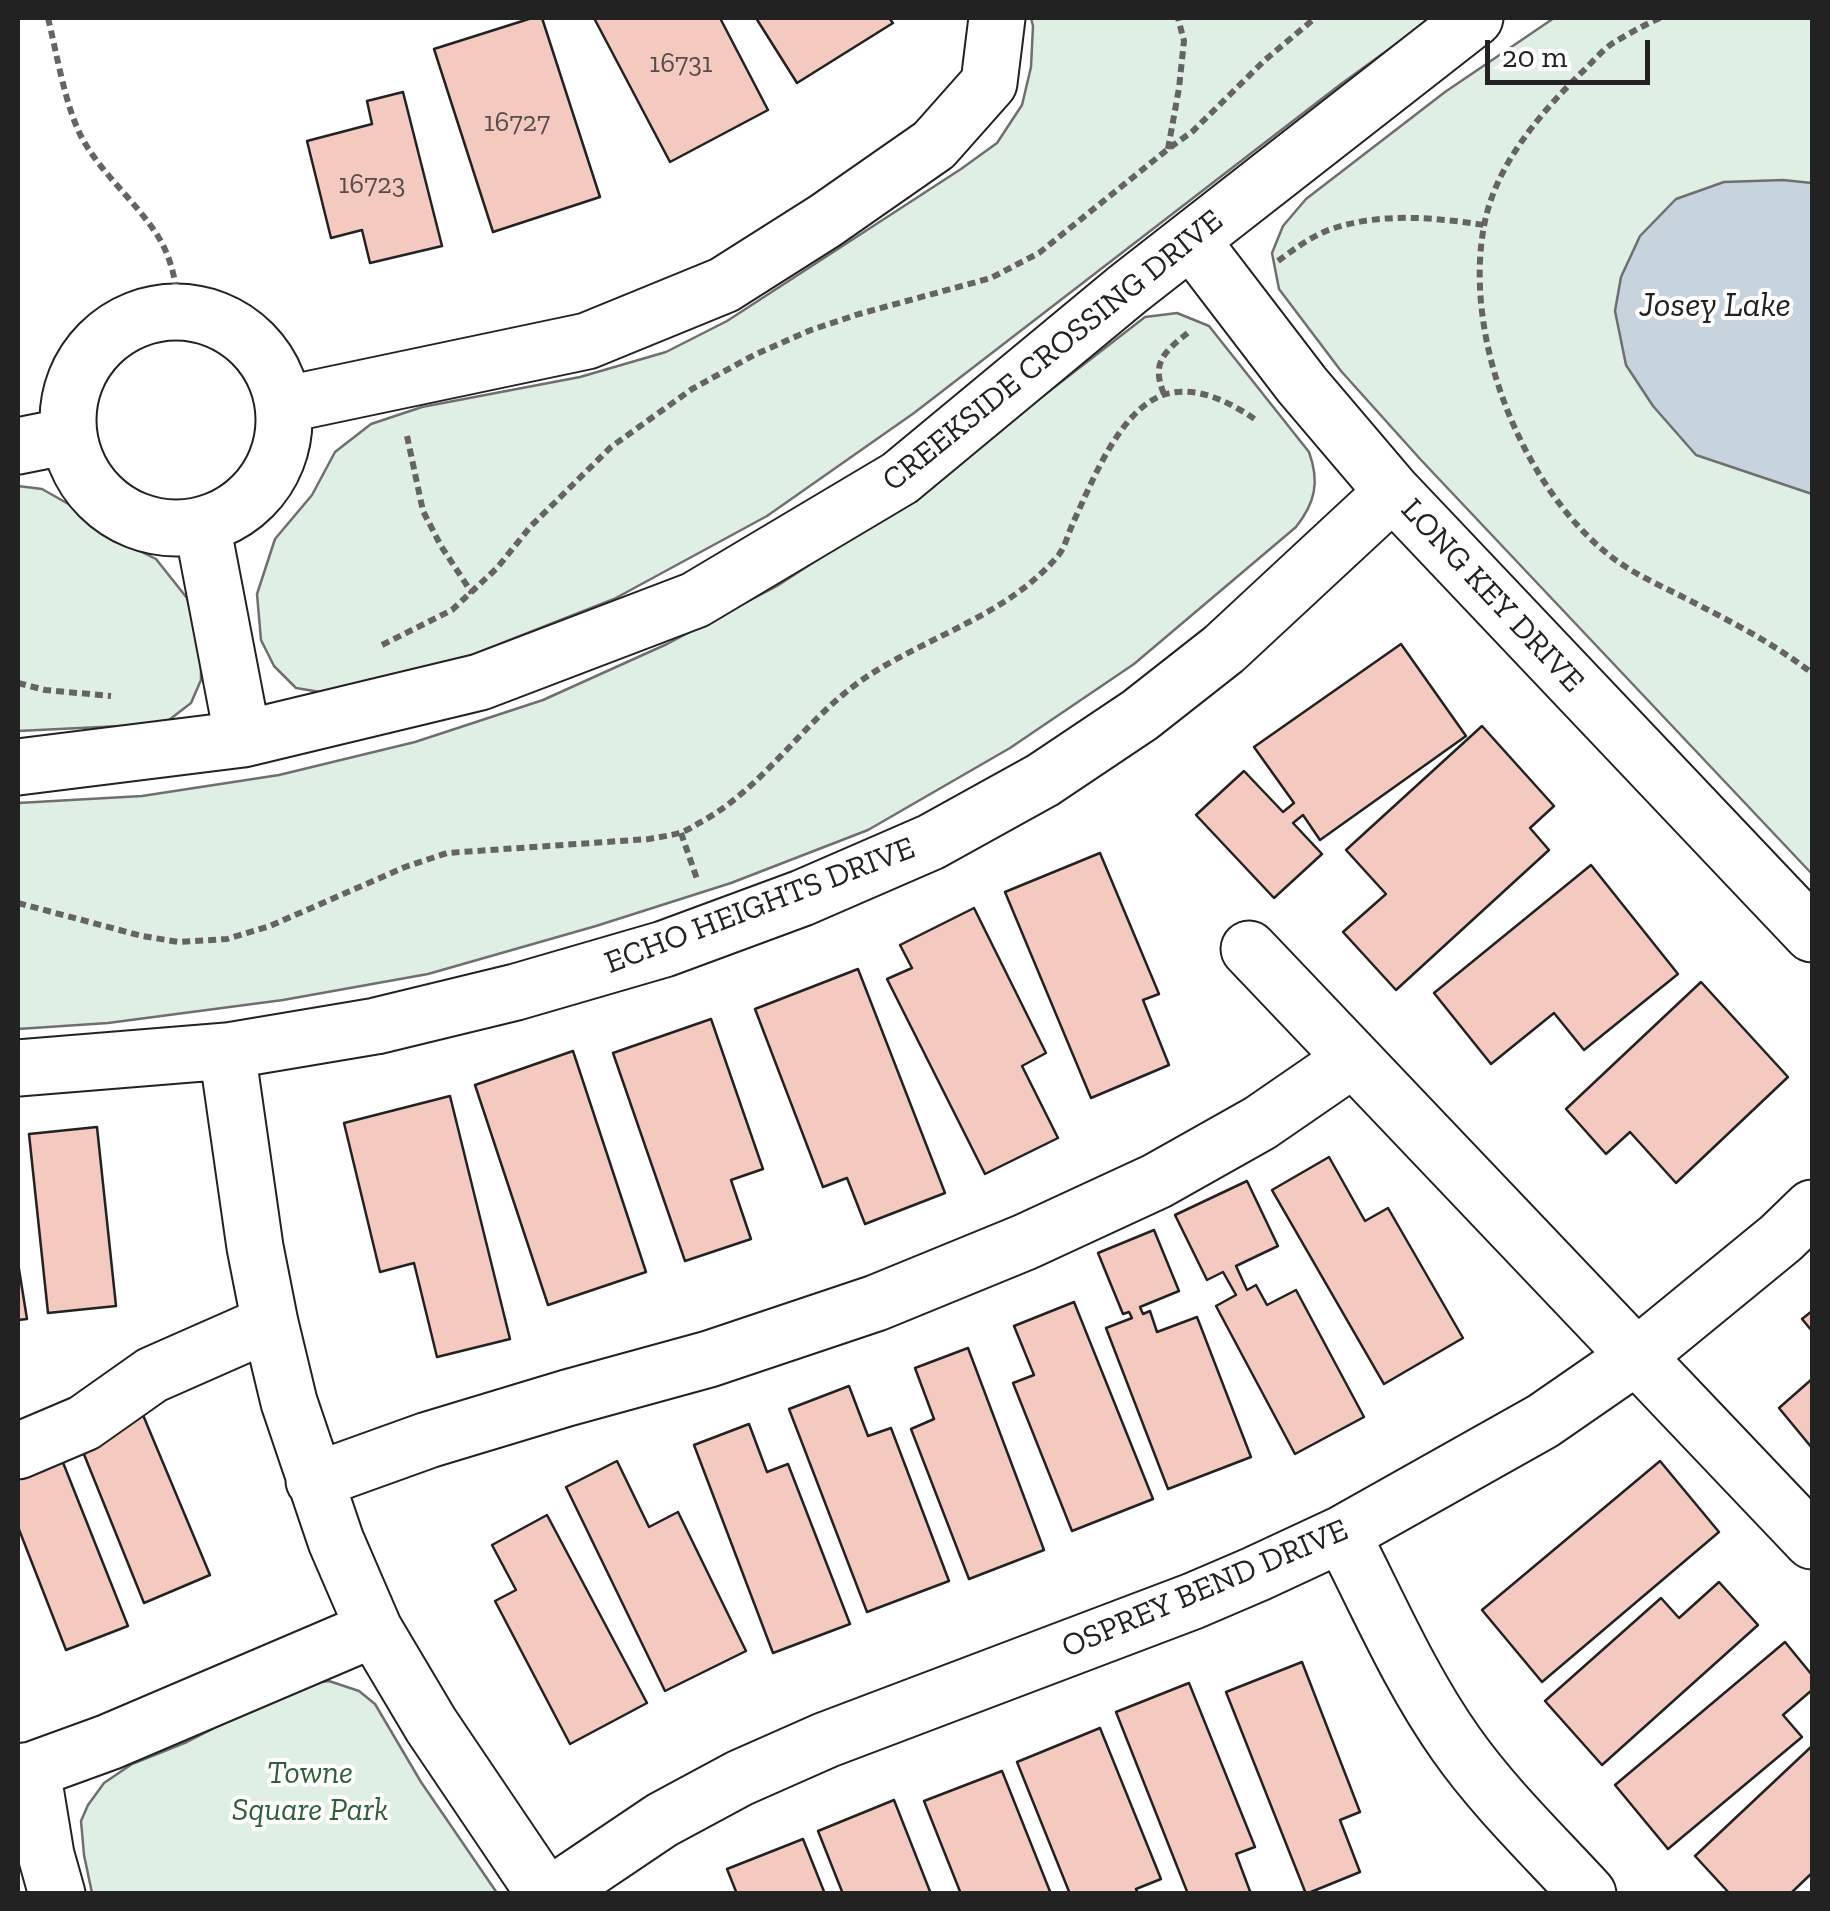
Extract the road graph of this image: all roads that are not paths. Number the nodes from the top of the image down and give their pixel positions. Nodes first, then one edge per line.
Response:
1 (997, 18) edge
2 (1475, 18) edge
3 (1191, 240) junction
4 (283, 405) junction
5 (43, 441) edge
6 (1393, 492) junction
7 (202, 525) junction
8 (243, 739) junction
9 (18, 767) edge
10 (1812, 934) edge
11 (1249, 949) dead end
12 (228, 1050) junction
13 (1353, 1059) junction
14 (18, 1068) edge
15 (1812, 1208) edge
16 (270, 1323) junction
17 (1637, 1356) junction
18 (18, 1451) edge
19 (314, 1480) junction
20 (1342, 1534) junction
21 (1812, 1541) edge
22 (374, 1630) junction
23 (25, 1771) edge
24 (57, 1894) edge
25 (548, 1894) edge
26 (1588, 1894) edge

1 - 4 street
2 - 3 street, CREEKSIDE CROSSING DRIVE
3 - 6 street, LONG KEY DRIVE
3 - 8 street, CREEKSIDE CROSSING DRIVE
4 - 5 street
4 - 7 street
5 - 7 street
6 - 10 street, LONG KEY DRIVE
6 - 12 street, ECHO HEIGHTS DRIVE
7 - 8 street
8 - 9 street, CREEKSIDE CROSSING DRIVE
11 - 13 street
12 - 14 street, ECHO HEIGHTS DRIVE
12 - 16 street
13 - 17 street
13 - 19 street
15 - 17 street, OSPREY BEND DRIVE
16 - 18 street
16 - 19 street
17 - 20 street, OSPREY BEND DRIVE
17 - 21 street
19 - 22 street
20 - 25 street, OSPREY BEND DRIVE
20 - 26 street
22 - 23 street
22 - 25 street
23 - 24 street

